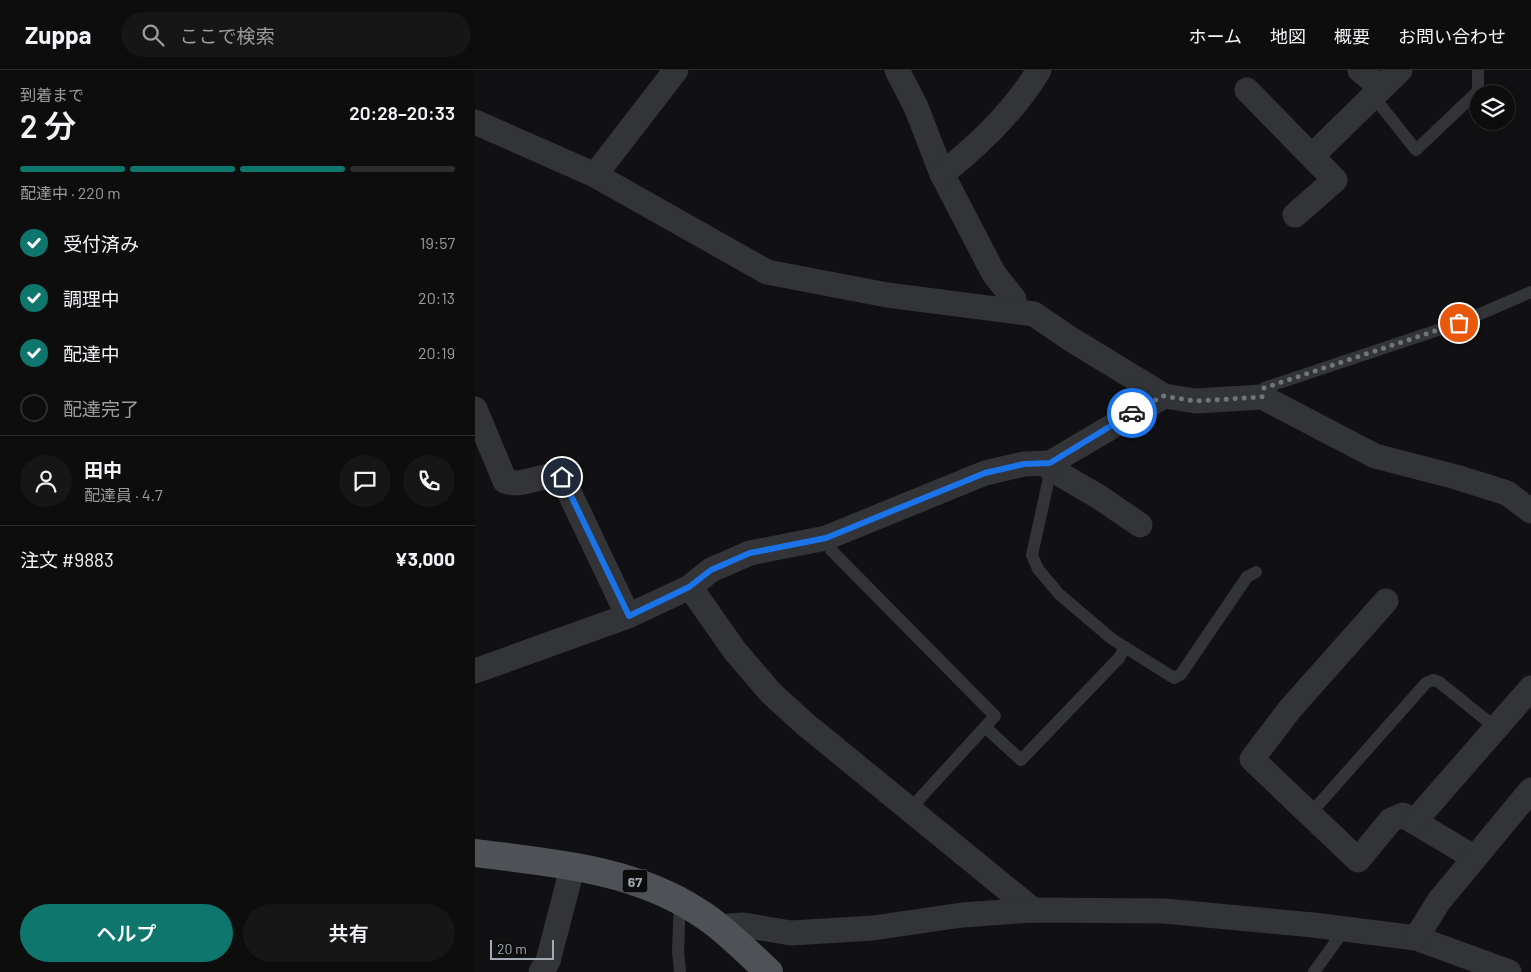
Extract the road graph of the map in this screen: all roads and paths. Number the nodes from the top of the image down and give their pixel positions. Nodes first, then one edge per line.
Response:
1 (676, 70) edge
2 (897, 70) edge
3 (1039, 70) edge
4 (1361, 70) edge
5 (1400, 70) edge
6 (1478, 70) edge
7 (1247, 90) dead end
8 (1377, 92) junction
9 (475, 122) edge
10 (1313, 155) junction
11 (942, 174) junction
12 (595, 175) junction
13 (1295, 215) dead end
14 (1531, 292) edge
15 (1014, 310) junction
16 (1163, 396) junction
17 (1262, 397) junction
18 (475, 409) edge
19 (1050, 466) junction
20 (1531, 511) edge
21 (1140, 525) dead end
22 (826, 538) junction
23 (1256, 572) dead end
24 (689, 587) junction
25 (1386, 601) dead end
26 (629, 616) junction
27 (1125, 648) junction
28 (475, 671) edge
29 (1531, 688) edge
30 (985, 727) junction
31 (1496, 728) junction
32 (1531, 790) edge
33 (911, 808) junction
34 (1311, 814) junction
35 (1413, 822) junction
36 (475, 853) edge
37 (1475, 858) junction
38 (573, 866) junction
39 (679, 901) junction
40 (1033, 910) junction
41 (718, 927) junction
42 (1345, 929) junction
43 (1416, 938) junction
44 (541, 972) edge
45 (680, 972) edge
46 (769, 972) edge
47 (1314, 972) edge
48 (1509, 972) edge

1 - 12 street
2 - 11 street
3 - 11 street
4 - 8 street
5 - 8 street
6 - 8 lane
7 - 10 street
8 - 10 street
9 - 12 street
10 - 13 street
11 - 15 street
12 - 15 street
14 - 17 lane
15 - 16 street
16 - 17 street
16 - 19 street
17 - 20 street
18 - 26 street
19 - 21 street
19 - 22 street
19 - 27 lane
22 - 24 street
22 - 30 lane
23 - 27 lane
24 - 26 street
24 - 33 street
25 - 34 street
26 - 28 street
27 - 30 lane
29 - 31 street
30 - 33 lane
31 - 34 lane
31 - 35 street
32 - 37 street
33 - 40 street
34 - 35 street
35 - 37 street
36 - 38 main road, 67
37 - 43 street
38 - 39 main road, 67
38 - 44 street
39 - 41 main road, 67
39 - 45 lane
40 - 41 street
40 - 42 street
41 - 46 main road, 67
42 - 43 street
42 - 47 lane
43 - 48 street

